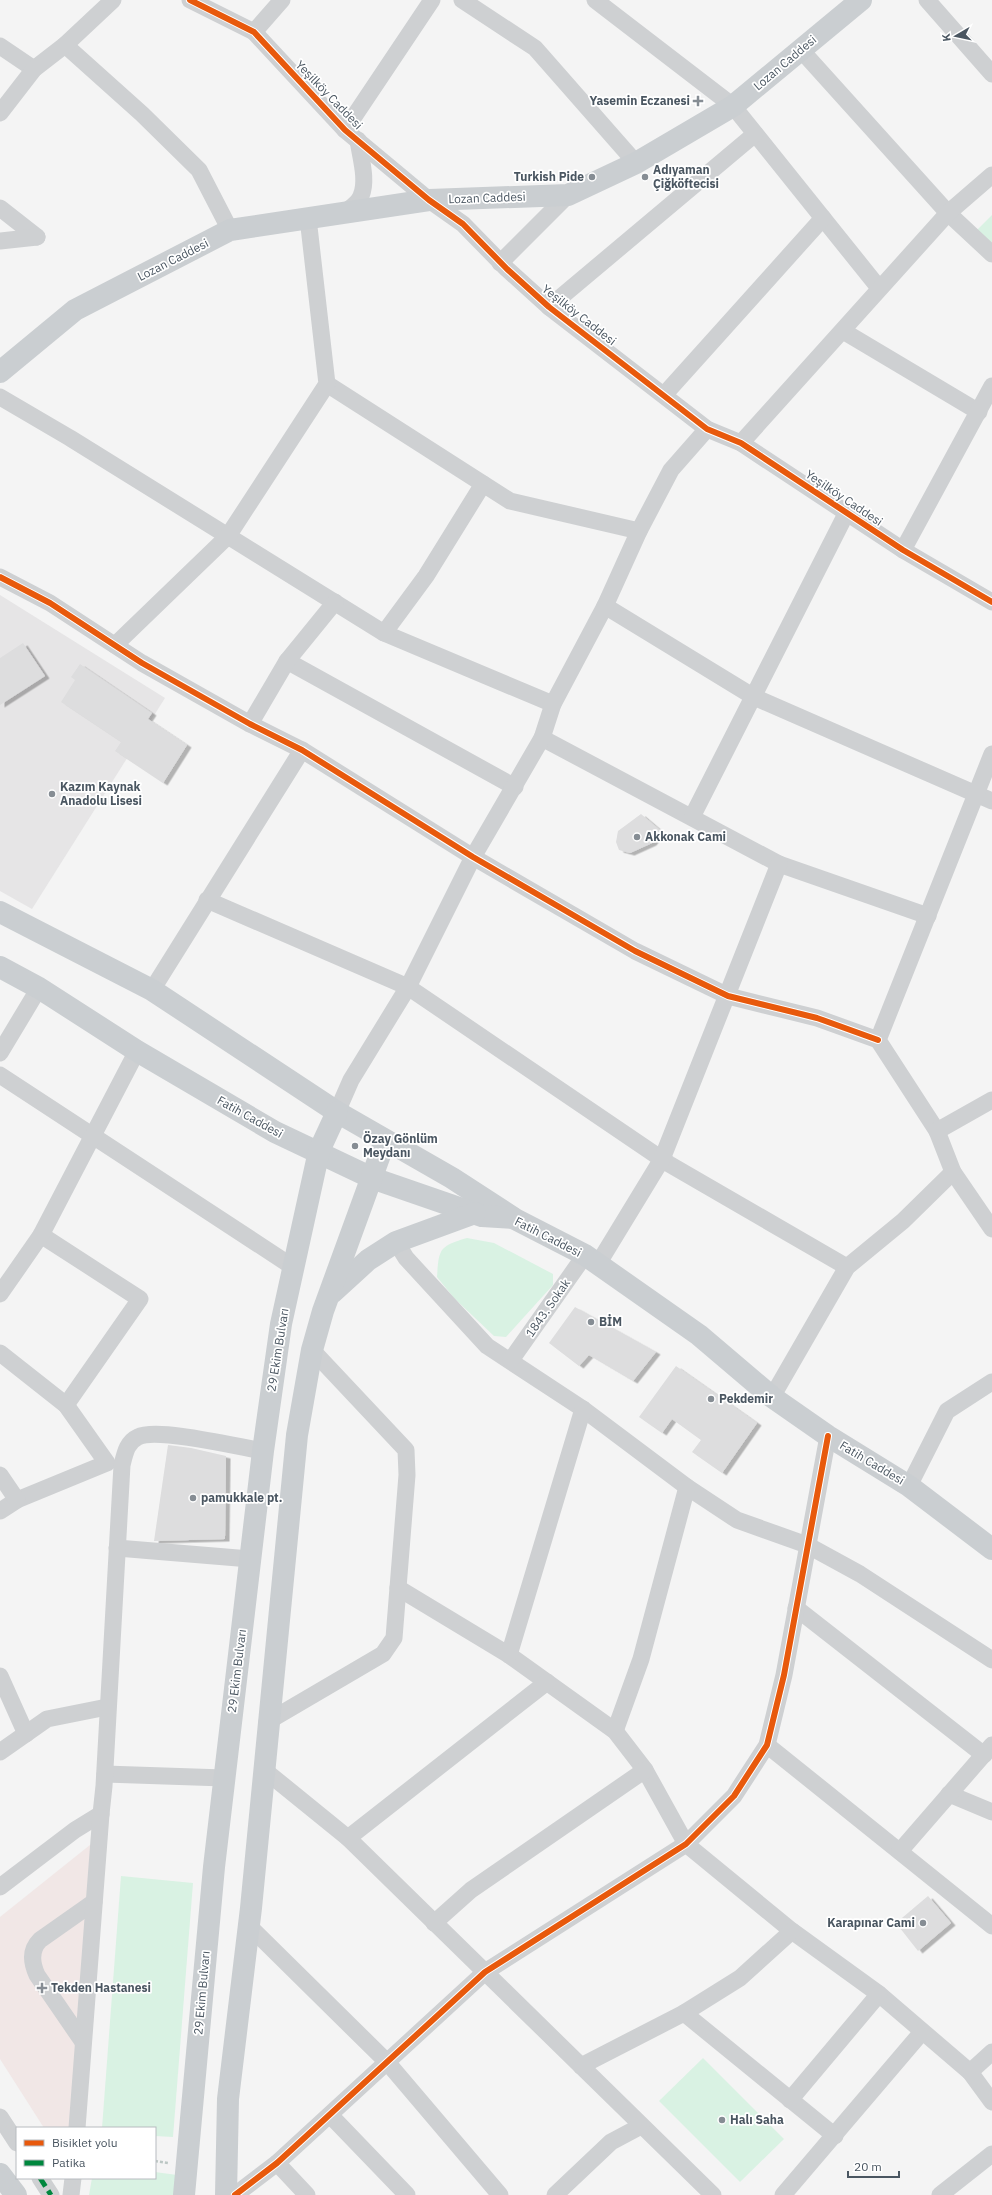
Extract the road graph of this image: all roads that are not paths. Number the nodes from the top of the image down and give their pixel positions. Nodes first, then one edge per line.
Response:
1 (113, 0) edge
2 (190, 0) edge
3 (282, 0) edge
4 (432, 0) edge
5 (462, 0) edge
6 (595, 0) edge
7 (861, 0) edge
8 (927, 0) edge
9 (254, 32) junction
10 (65, 45) junction
11 (0, 46) edge
12 (801, 50) junction
13 (989, 64) edge
14 (34, 69) junction
15 (732, 106) junction
16 (0, 113) edge
17 (755, 134) junction
18 (351, 135) junction
19 (636, 163) junction
20 (992, 175) edge
21 (568, 195) junction
22 (429, 200) junction
23 (0, 208) edge
24 (344, 213) junction
25 (948, 213) junction
26 (308, 218) junction
27 (823, 218) junction
28 (230, 230) junction
29 (0, 241) edge
30 (992, 254) edge
31 (500, 263) junction
32 (879, 288) junction
33 (549, 306) junction
34 (843, 331) junction
35 (0, 372) edge
36 (327, 384) junction
37 (991, 391) edge
38 (664, 395) junction
39 (0, 397) edge
40 (979, 412) junction
41 (707, 429) junction
42 (740, 443) junction
43 (483, 484) junction
44 (847, 512) junction
45 (639, 531) junction
46 (228, 536) junction
47 (903, 550) junction
48 (0, 577) edge
49 (335, 602) junction
50 (992, 602) edge
51 (606, 606) junction
52 (384, 633) junction
53 (115, 645) junction
54 (287, 661) junction
55 (754, 697) junction
56 (553, 704) junction
57 (250, 724) junction
58 (542, 738) junction
59 (302, 750) junction
60 (992, 754) edge
61 (515, 788) junction
62 (976, 795) junction
63 (992, 802) edge
64 (692, 817) junction
65 (473, 857) junction
66 (779, 864) junction
67 (207, 900) junction
68 (0, 912) edge
69 (928, 916) junction
70 (0, 967) edge
71 (408, 987) junction
72 (39, 988) junction
73 (152, 990) junction
74 (728, 996) junction
75 (878, 1040) junction
76 (137, 1051) junction
77 (0, 1053) edge
78 (0, 1075) edge
79 (992, 1100) edge
80 (337, 1112) junction
81 (937, 1130) junction
82 (92, 1137) junction
83 (385, 1141) junction
84 (319, 1151) junction
85 (662, 1159) junction
86 (954, 1172) junction
87 (372, 1178) junction
88 (475, 1214) junction
89 (512, 1218) junction
90 (992, 1230) edge
91 (41, 1235) junction
92 (396, 1242) junction
93 (591, 1260) junction
94 (293, 1267) junction
95 (847, 1267) junction
96 (0, 1294) edge
97 (328, 1297) junction
98 (312, 1350) junction
99 (0, 1353) edge
100 (512, 1360) junction
101 (992, 1382) edge
102 (772, 1397) junction
103 (66, 1405) junction
104 (583, 1409) junction
105 (828, 1436) junction
106 (263, 1451) junction
107 (115, 1464) junction
108 (0, 1475) edge
109 (909, 1486) junction
110 (686, 1488) junction
111 (17, 1500) junction
112 (0, 1511) edge
113 (807, 1545) junction
114 (117, 1548) junction
115 (992, 1549) edge
116 (250, 1559) junction
117 (398, 1588) junction
118 (796, 1608) junction
119 (509, 1655) junction
120 (992, 1660) edge
121 (0, 1676) edge
122 (547, 1682) junction
123 (107, 1707) junction
124 (267, 1722) junction
125 (615, 1731) junction
126 (26, 1734) junction
127 (767, 1746) junction
128 (988, 1750) edge
129 (0, 1752) edge
130 (263, 1768) junction
131 (645, 1770) junction
132 (105, 1774) junction
133 (224, 1778) junction
134 (949, 1794) junction
135 (992, 1812) edge
136 (101, 1814) junction
137 (348, 1838) junction
138 (686, 1844) junction
139 (900, 1851) junction
140 (0, 1887) edge
141 (94, 1902) junction
142 (434, 1923) junction
143 (248, 1926) junction
144 (992, 1926) edge
145 (792, 1931) junction
146 (484, 1972) junction
147 (879, 1994) junction
148 (684, 2013) junction
149 (922, 2032) junction
150 (83, 2042) junction
151 (992, 2052) edge
152 (387, 2062) junction
153 (581, 2066) junction
154 (970, 2072) junction
155 (790, 2100) junction
156 (992, 2102) edge
157 (330, 2115) junction
158 (0, 2117) edge
159 (641, 2126) junction
160 (77, 2127) edge
161 (835, 2136) junction
162 (16, 2141) edge
163 (992, 2154) edge
164 (277, 2164) junction
165 (0, 2174) edge
166 (41, 2179) edge
167 (73, 2179) edge
168 (16, 2195) edge
169 (51, 2195) edge
170 (71, 2195) edge
171 (184, 2195) edge
172 (226, 2195) edge
173 (235, 2195) edge
174 (307, 2195) edge
175 (407, 2195) edge
176 (500, 2195) edge
177 (555, 2195) edge
178 (712, 2195) edge
179 (783, 2195) edge
180 (940, 2195) edge

1 - 10 street
2 - 9 street, Yeşilköy Caddesi
3 - 9 street
4 - 18 street
5 - 19 street
6 - 15 street
7 - 12 main road, Lozan Caddesi
8 - 13 street
9 - 18 street, Yeşilköy Caddesi
10 - 14 street
10 - 28 street
11 - 14 street
12 - 15 main road, Lozan Caddesi
12 - 25 street
14 - 16 street
15 - 17 street
15 - 19 main road, Lozan Caddesi
17 - 27 street
17 - 33 street
18 - 22 street, Yeşilköy Caddesi
18 - 24 street
19 - 21 main road, Lozan Caddesi
20 - 25 street
21 - 22 main road, Lozan Caddesi
21 - 31 street
22 - 24 main road, Lozan Caddesi
22 - 31 street, Yeşilköy Caddesi
23 - 29 street
24 - 26 main road, Lozan Caddesi
25 - 30 street
25 - 32 street
26 - 28 main road, Lozan Caddesi
26 - 36 street
27 - 32 street
27 - 38 street
28 - 35 main road, Lozan Caddesi
31 - 33 street, Yeşilköy Caddesi
32 - 34 street
33 - 38 street, Yeşilköy Caddesi
34 - 40 street
34 - 42 street
36 - 43 street
36 - 46 street
37 - 40 street
38 - 41 street, Yeşilköy Caddesi
39 - 46 street
40 - 47 street
41 - 42 street, Yeşilköy Caddesi
41 - 45 street
42 - 44 street, Yeşilköy Caddesi
43 - 45 street
43 - 52 street
44 - 47 street, Yeşilköy Caddesi
44 - 55 street
45 - 51 street
46 - 49 street
46 - 53 street
47 - 50 street, Yeşilköy Caddesi
48 - 53 street
49 - 52 street
49 - 54 street
51 - 55 street
51 - 56 street
52 - 56 street
53 - 57 street
54 - 57 street
54 - 61 street
55 - 62 street
55 - 64 street
56 - 58 street
57 - 59 street
58 - 61 street
58 - 64 street
59 - 65 street
59 - 67 street
60 - 62 street
61 - 65 street
62 - 63 street
62 - 69 street
64 - 66 street
65 - 71 street
65 - 74 street
66 - 69 street
66 - 74 street, 1843. Sokak
67 - 71 street
67 - 73 street
68 - 73 main road
69 - 75 street
70 - 72 main road, Fatih Caddesi
71 - 80 street
71 - 85 street
72 - 76 main road, Fatih Caddesi
72 - 77 street
73 - 80 main road
74 - 75 street
74 - 85 street, 1843. Sokak
75 - 81 street
76 - 82 street
76 - 84 main road, Fatih Caddesi
78 - 82 street
79 - 81 street
80 - 83 main road
80 - 84 main road, 29 Ekim Bulvarı
81 - 86 street
82 - 91 street
82 - 94 street
83 - 87 main road
83 - 89 main road
84 - 87 main road, Fatih Caddesi
84 - 94 main road, 29 Ekim Bulvarı
85 - 93 street, 1843. Sokak
85 - 95 street
86 - 90 street
86 - 95 street
87 - 88 main road, Fatih Caddesi
87 - 97 main road
88 - 89 main road, Fatih Caddesi
88 - 92 main road
89 - 93 main road, Fatih Caddesi
91 - 96 street
91 - 103 street
92 - 97 main road
92 - 100 street
93 - 100 street, 1843. Sokak
93 - 102 main road, Fatih Caddesi
94 - 106 main road, 29 Ekim Bulvarı
95 - 102 street
97 - 98 main road
98 - 117 street
98 - 124 main road
99 - 103 street
100 - 104 street
101 - 109 street
102 - 105 main road, Fatih Caddesi
103 - 107 street
104 - 110 street
104 - 119 street
105 - 109 main road, Fatih Caddesi
105 - 113 street
106 - 107 street
106 - 116 main road, 29 Ekim Bulvarı
107 - 111 street
107 - 114 street
108 - 111 street
109 - 115 main road, Fatih Caddesi
110 - 113 street
110 - 125 street
111 - 112 street
113 - 118 street
113 - 120 street
114 - 116 street
114 - 123 street
116 - 133 main road, 29 Ekim Bulvarı
117 - 119 street
117 - 124 street
118 - 127 street
118 - 128 street
119 - 122 street
121 - 126 street
122 - 125 street
122 - 137 street
123 - 126 street
123 - 132 street
124 - 130 main road
125 - 131 street
126 - 129 street
127 - 138 street
127 - 139 street
128 - 134 street
130 - 137 street
130 - 143 main road
131 - 138 street
131 - 142 street
132 - 133 street
132 - 136 street
133 - 171 main road, 29 Ekim Bulvarı
134 - 135 street
134 - 139 street
136 - 140 street
136 - 141 street
137 - 142 street
138 - 145 street
138 - 146 street
139 - 144 street
141 - 150 street
141 - 150 street
142 - 146 street
143 - 152 street
143 - 172 main road
145 - 147 street
145 - 148 street
146 - 152 street
146 - 153 street
147 - 149 street
147 - 155 street
148 - 153 street
148 - 155 street
149 - 154 street
149 - 161 street
150 - 160 street
151 - 154 street
152 - 157 street
152 - 176 street
153 - 159 street
154 - 156 street
155 - 161 street
157 - 164 street
157 - 175 street
158 - 162 street
159 - 177 street
159 - 178 street
161 - 179 street
163 - 180 street
164 - 173 street
164 - 174 street
165 - 168 main road
166 - 169 street
167 - 170 street

